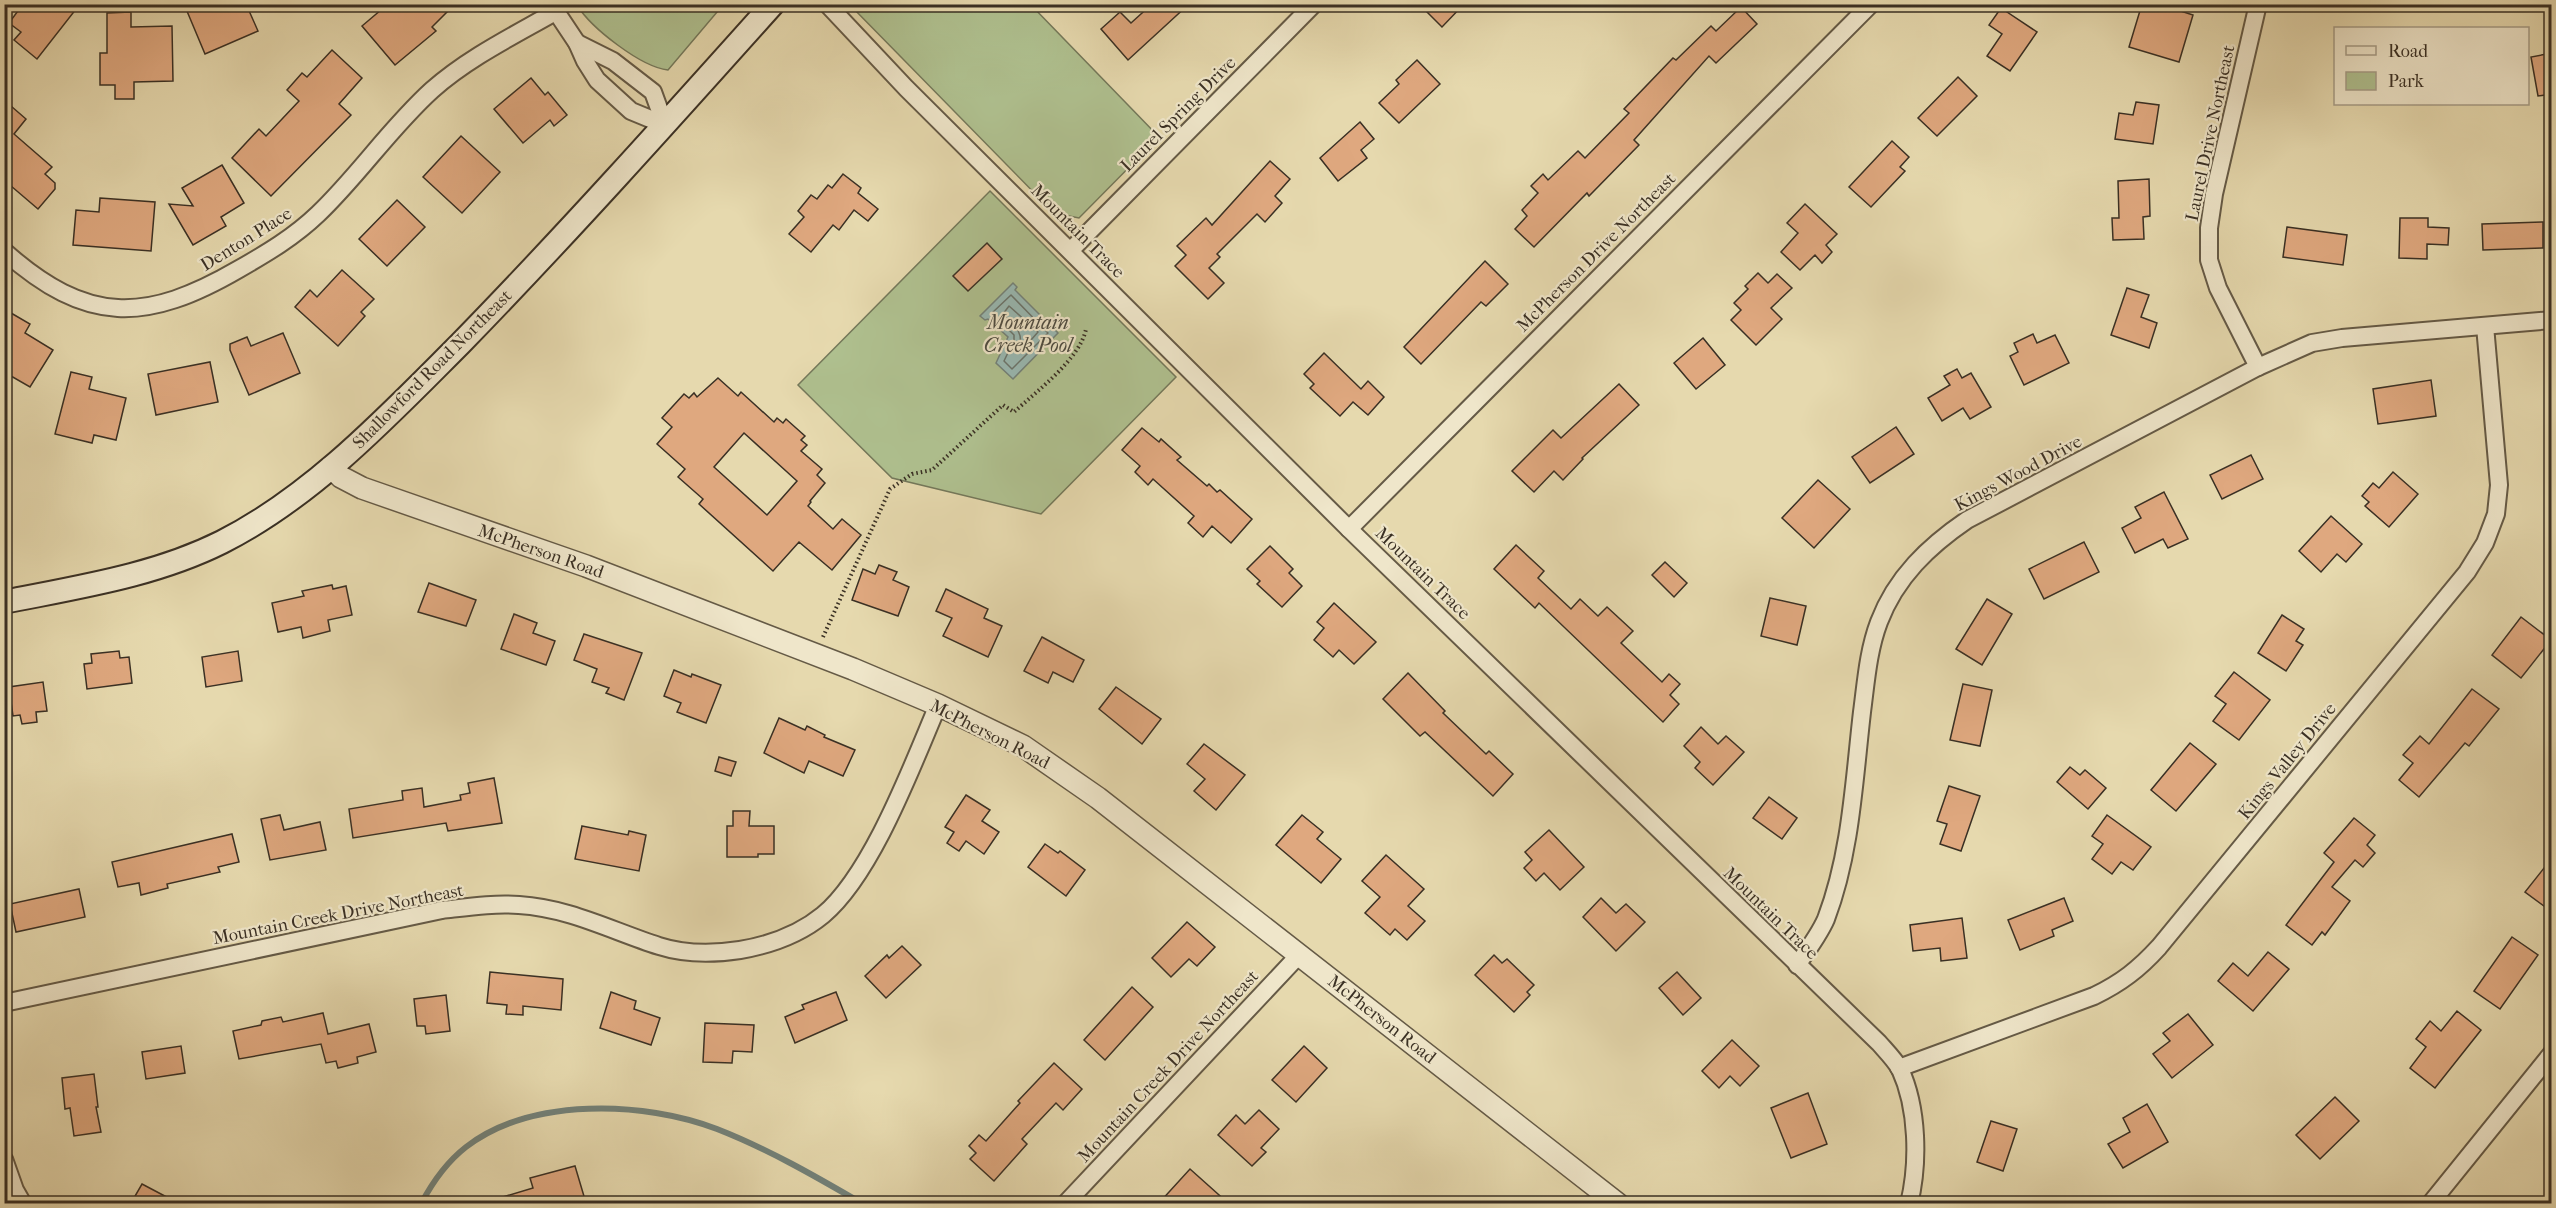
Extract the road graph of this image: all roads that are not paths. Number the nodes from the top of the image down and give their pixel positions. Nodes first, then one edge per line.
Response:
1 (773, 4) edge
2 (826, 4) edge
3 (1314, 4) edge
4 (1871, 4) edge
5 (2258, 4) edge
6 (553, 8) edge
7 (577, 43) junction
8 (665, 125) junction
9 (1071, 250) junction
10 (4, 251) edge
11 (2552, 320) edge
12 (2485, 326) junction
13 (2258, 367) junction
14 (331, 467) junction
15 (1349, 529) junction
16 (4, 602) edge
17 (938, 705) junction
18 (1299, 955) junction
19 (1797, 965) junction
20 (4, 1003) edge
21 (2552, 1053) edge
22 (1899, 1068) junction
23 (4, 1159) edge
24 (23, 1203) edge
25 (1065, 1203) edge
26 (1618, 1203) edge
27 (1909, 1203) edge
28 (2430, 1203) edge

1 - 8 main road, Shallowford Road Northeast
2 - 9 street, Mountain Trace
3 - 9 street, Laurel Spring Drive
4 - 15 street, McPherson Drive Northeast
5 - 13 street, Laurel Drive Northeast
6 - 7 street, Denton Place
6 - 10 street, Denton Place
7 - 8 street, Denton Place
7 - 8 street, Denton Place
8 - 14 main road, Shallowford Road Northeast
9 - 15 street, Mountain Trace
11 - 12 street, Kings Wood Drive
12 - 13 street, Kings Wood Drive
12 - 22 street, Kings Valley Drive
13 - 19 street, Kings Wood Drive
14 - 16 main road, Shallowford Road Northeast
14 - 17 street, McPherson Road
15 - 19 street, Mountain Trace
17 - 18 street, McPherson Road
17 - 20 street, Mountain Creek Drive Northeast
18 - 25 street, Mountain Creek Drive Northeast
18 - 26 street, McPherson Road
19 - 22 street, Mountain Trace
21 - 28 street
22 - 27 street, Mountain Trace
23 - 24 street

